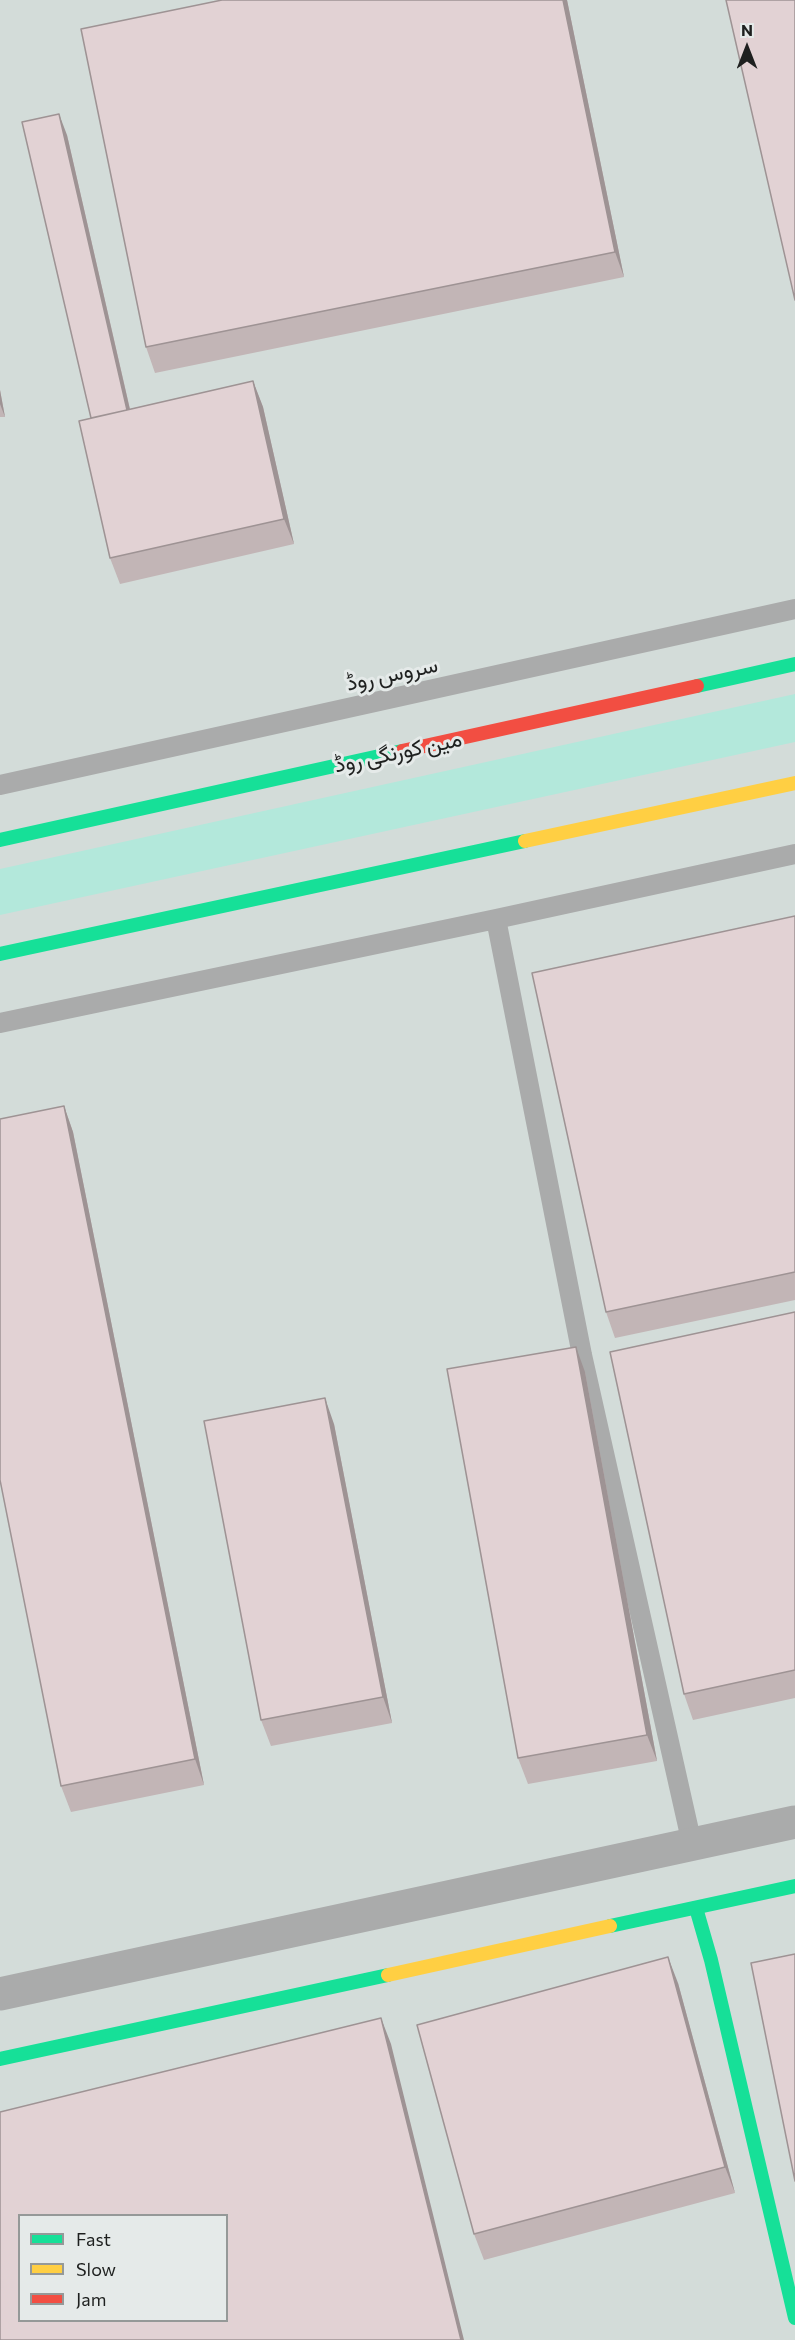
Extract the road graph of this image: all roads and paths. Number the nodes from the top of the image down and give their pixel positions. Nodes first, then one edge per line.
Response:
1 (795, 609) edge
2 (795, 664) edge
3 (795, 783) edge
4 (0, 785) edge
5 (0, 840) edge
6 (795, 854) edge
7 (495, 919) junction
8 (0, 954) edge
9 (0, 1023) edge
10 (795, 1822) edge
11 (692, 1844) junction
12 (795, 1886) edge
13 (696, 1908) junction
14 (0, 1994) edge
15 (0, 2059) edge
16 (795, 2318) edge

1 - 4 lane, سروس روڈ
2 - 5 main road, مین کورنگی روڈ
3 - 8 main road
6 - 7 lane
7 - 9 lane
7 - 11 lane
10 - 11 street
11 - 14 street
12 - 13 main road
13 - 15 main road
13 - 16 main road

